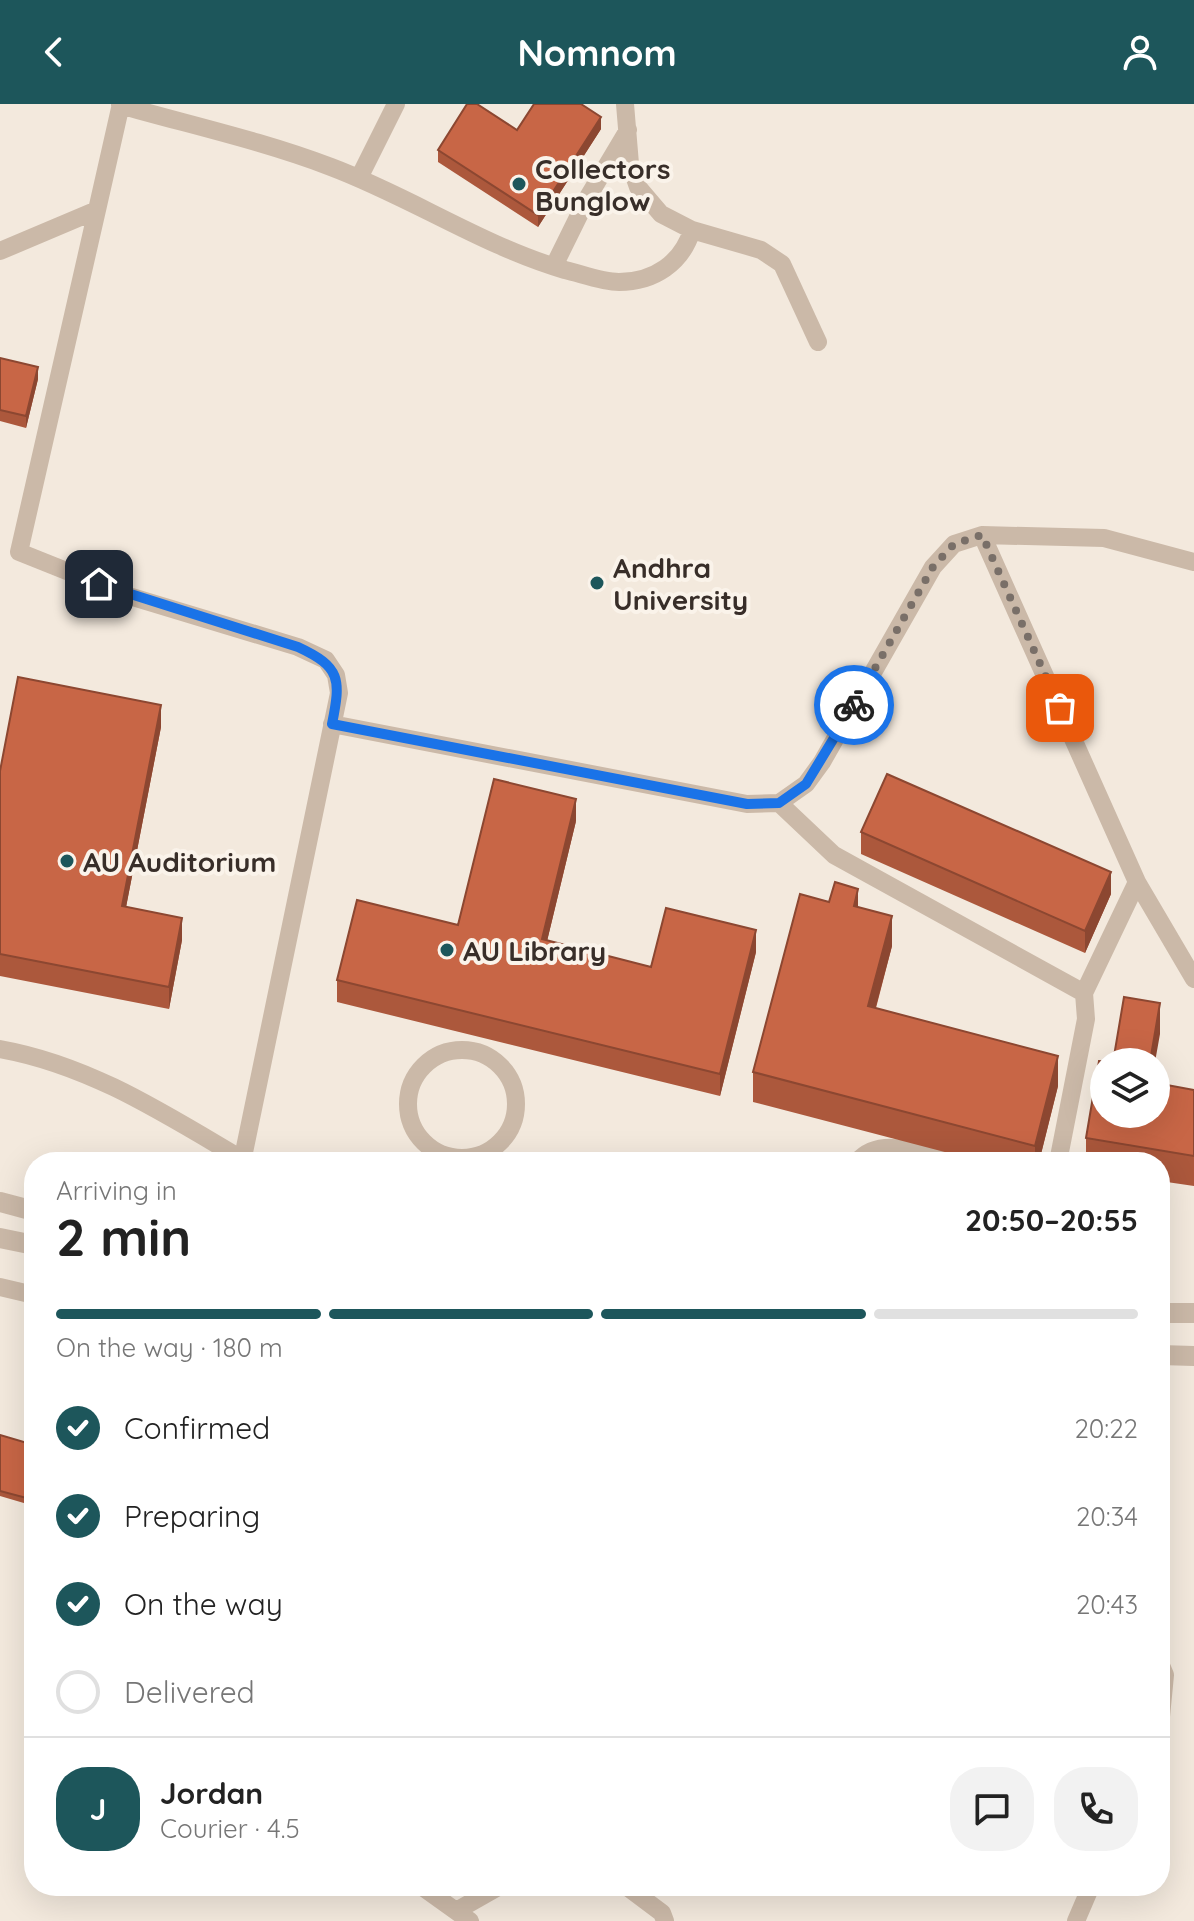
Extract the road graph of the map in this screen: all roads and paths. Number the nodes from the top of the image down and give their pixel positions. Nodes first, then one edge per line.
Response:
1 (396, 104) edge
2 (625, 104) edge
3 (120, 105) edge
4 (628, 130) junction
5 (359, 178) junction
6 (97, 210) junction
7 (692, 230) junction
8 (0, 251) edge
9 (554, 266) junction
10 (818, 342) dead end
11 (982, 535) junction
12 (9, 552) edge
13 (1194, 562) edge
14 (332, 724) junction
15 (779, 803) junction
16 (1137, 882) junction
17 (1194, 979) edge
18 (1084, 993) junction
19 (0, 1049) edge
20 (227, 1152) edge
21 (244, 1152) edge
22 (428, 1152) edge
23 (482, 1152) edge
24 (866, 1152) edge
25 (909, 1152) edge
26 (1060, 1152) edge
27 (0, 1202) edge
28 (24, 1208) edge
29 (0, 1238) edge
30 (24, 1243) edge
31 (0, 1287) edge
32 (24, 1293) edge
33 (1170, 1313) edge
34 (1194, 1313) edge
35 (1170, 1355) edge
36 (1194, 1356) edge
37 (435, 1896) edge
38 (488, 1896) edge
39 (639, 1896) edge
40 (1087, 1896) edge
41 (463, 1916) edge
42 (665, 1921) edge
43 (1076, 1921) edge

1 - 5 lane
2 - 4 lane
3 - 5 lane
3 - 6 lane
4 - 7 lane
4 - 9 lane
5 - 9 lane
6 - 8 lane
6 - 12 lane
7 - 9 lane
7 - 10 lane
11 - 13 lane
11 - 15 lane
11 - 16 lane
12 - 14 lane
14 - 15 lane
14 - 21 lane
15 - 18 lane
16 - 17 lane
16 - 18 lane
18 - 26 lane
19 - 20 lane
22 - 23 lane
24 - 25 lane
27 - 28 street
29 - 30 street
31 - 32 lane
33 - 34 street
35 - 36 street
37 - 41 lane
38 - 41 lane
39 - 42 lane
40 - 43 lane

